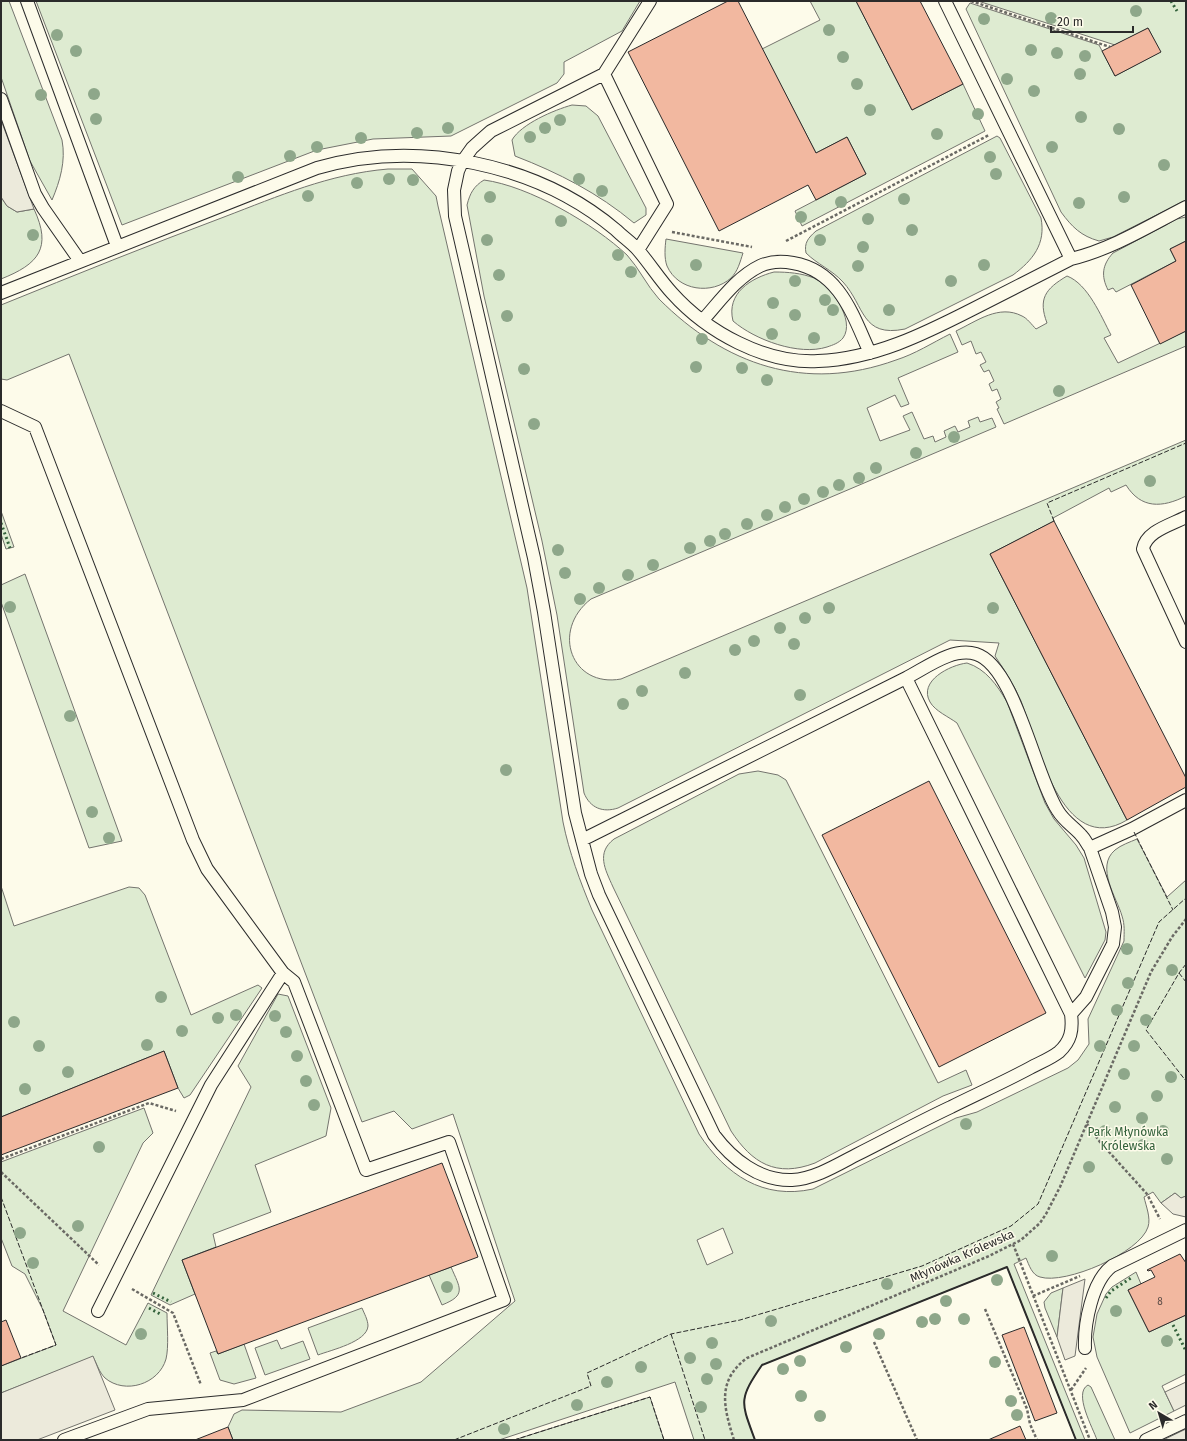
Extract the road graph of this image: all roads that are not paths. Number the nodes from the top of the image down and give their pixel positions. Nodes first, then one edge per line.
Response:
1 (27, 1) edge
2 (650, 1) edge
3 (950, 2) edge
4 (604, 74) junction
5 (1, 99) edge
6 (462, 162) junction
7 (1186, 207) edge
8 (116, 246) junction
9 (638, 250) junction
10 (1071, 259) junction
11 (80, 261) junction
12 (1, 293) edge
13 (703, 320) junction
14 (870, 353) junction
15 (1, 411) edge
16 (1186, 517) edge
17 (1186, 642) edge
18 (906, 678) junction
19 (1186, 800) edge
20 (582, 840) junction
21 (1090, 848) junction
22 (282, 973) junction
23 (1071, 1014) junction
24 (1186, 1230) edge
25 (98, 1312) dead end
26 (1085, 1348) dead end
27 (1186, 1421) edge
28 (64, 1440) edge
29 (1146, 1440) edge

1 - 8 lane
2 - 4 lane
3 - 10 lane
4 - 6 lane
4 - 9 lane
5 - 11 lane
6 - 8 lane
6 - 9 lane
6 - 20 lane
7 - 10 lane
8 - 11 lane
9 - 13 lane
10 - 14 lane
11 - 12 lane
13 - 14 lane
13 - 14 lane
15 - 22 lane
16 - 17 lane
18 - 20 lane
18 - 21 lane
18 - 23 lane
19 - 21 lane
20 - 23 lane
21 - 23 lane
22 - 25 lane
22 - 28 lane
24 - 26 lane
27 - 29 lane

